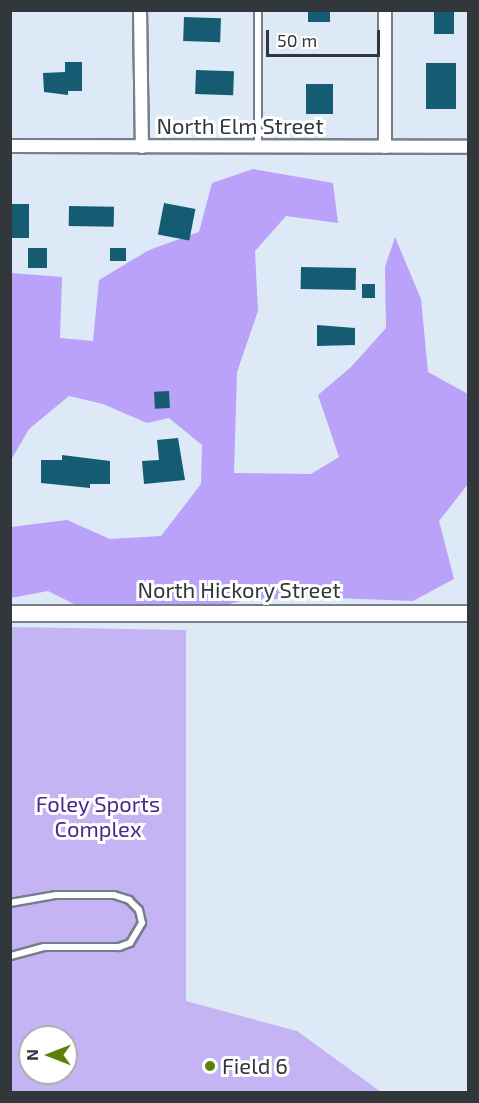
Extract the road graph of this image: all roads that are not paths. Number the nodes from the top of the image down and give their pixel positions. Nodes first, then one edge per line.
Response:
1 (140, 10) edge
2 (258, 10) edge
3 (385, 10) edge
4 (10, 146) edge
5 (142, 147) junction
6 (258, 147) junction
7 (385, 147) junction
8 (468, 147) edge
9 (468, 612) edge
10 (10, 613) edge
11 (10, 903) edge
12 (10, 956) edge

1 - 5 street
2 - 6 lane
3 - 7 street
4 - 5 street, North Elm Street
5 - 6 street, North Elm Street
6 - 7 street, North Elm Street
7 - 8 street, North Elm Street
9 - 10 street, North Hickory Street
11 - 12 lane

